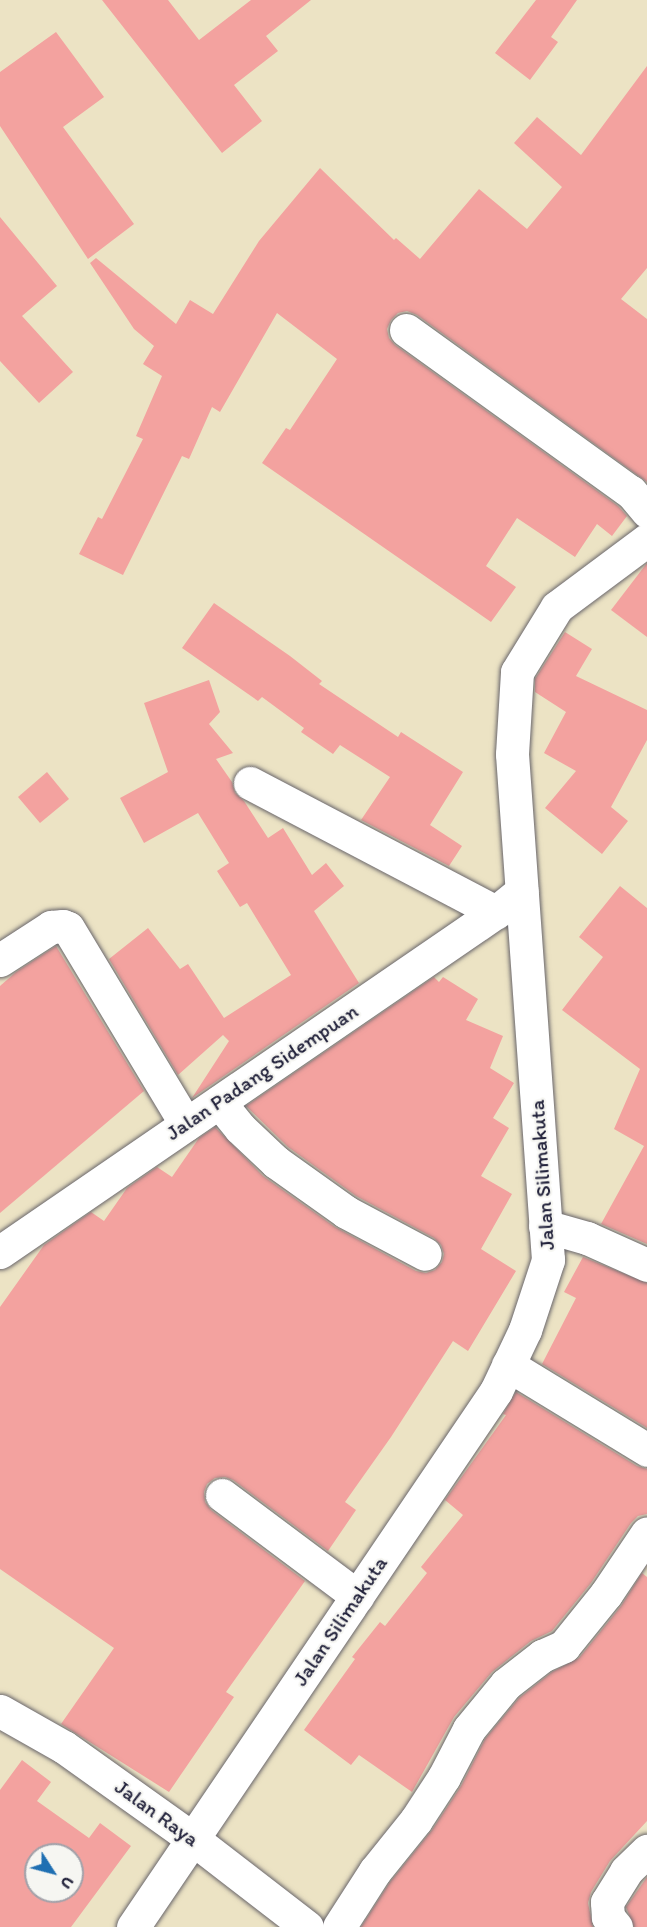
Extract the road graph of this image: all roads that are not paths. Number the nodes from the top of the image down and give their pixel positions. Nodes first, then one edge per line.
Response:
1 (406, 330) dead end
2 (647, 511) edge
3 (647, 540) edge
4 (250, 783) dead end
5 (522, 891) junction
6 (496, 912) junction
7 (0, 960) edge
8 (219, 1101) junction
9 (186, 1124) junction
10 (545, 1226) junction
11 (0, 1252) edge
12 (425, 1254) dead end
13 (647, 1265) edge
14 (508, 1365) junction
15 (647, 1450) edge
16 (222, 1495) dead end
17 (647, 1533) edge
18 (357, 1596) junction
19 (0, 1711) edge
20 (193, 1839) junction
21 (647, 1851) edge
22 (133, 1927) edge
23 (307, 1927) edge
24 (339, 1927) edge
25 (616, 1927) edge

1 - 2 street
3 - 5 street, Jalan Silimakuta
4 - 6 street
5 - 6 street, Jalan Padang Sidempuan
5 - 10 street, Jalan Silimakuta
6 - 8 street, Jalan Padang Sidempuan
7 - 9 street
8 - 9 street, Jalan Padang Sidempuan
8 - 12 street
9 - 11 street, Jalan Padang Sidempuan
10 - 13 street
10 - 14 street, Jalan Silimakuta
14 - 15 street
14 - 18 street, Jalan Silimakuta
16 - 18 street
17 - 24 street
18 - 20 street, Jalan Silimakuta
19 - 20 street, Jalan Raya
20 - 22 street, Jalan Silimakuta
20 - 23 street, Jalan Raya
21 - 25 street

